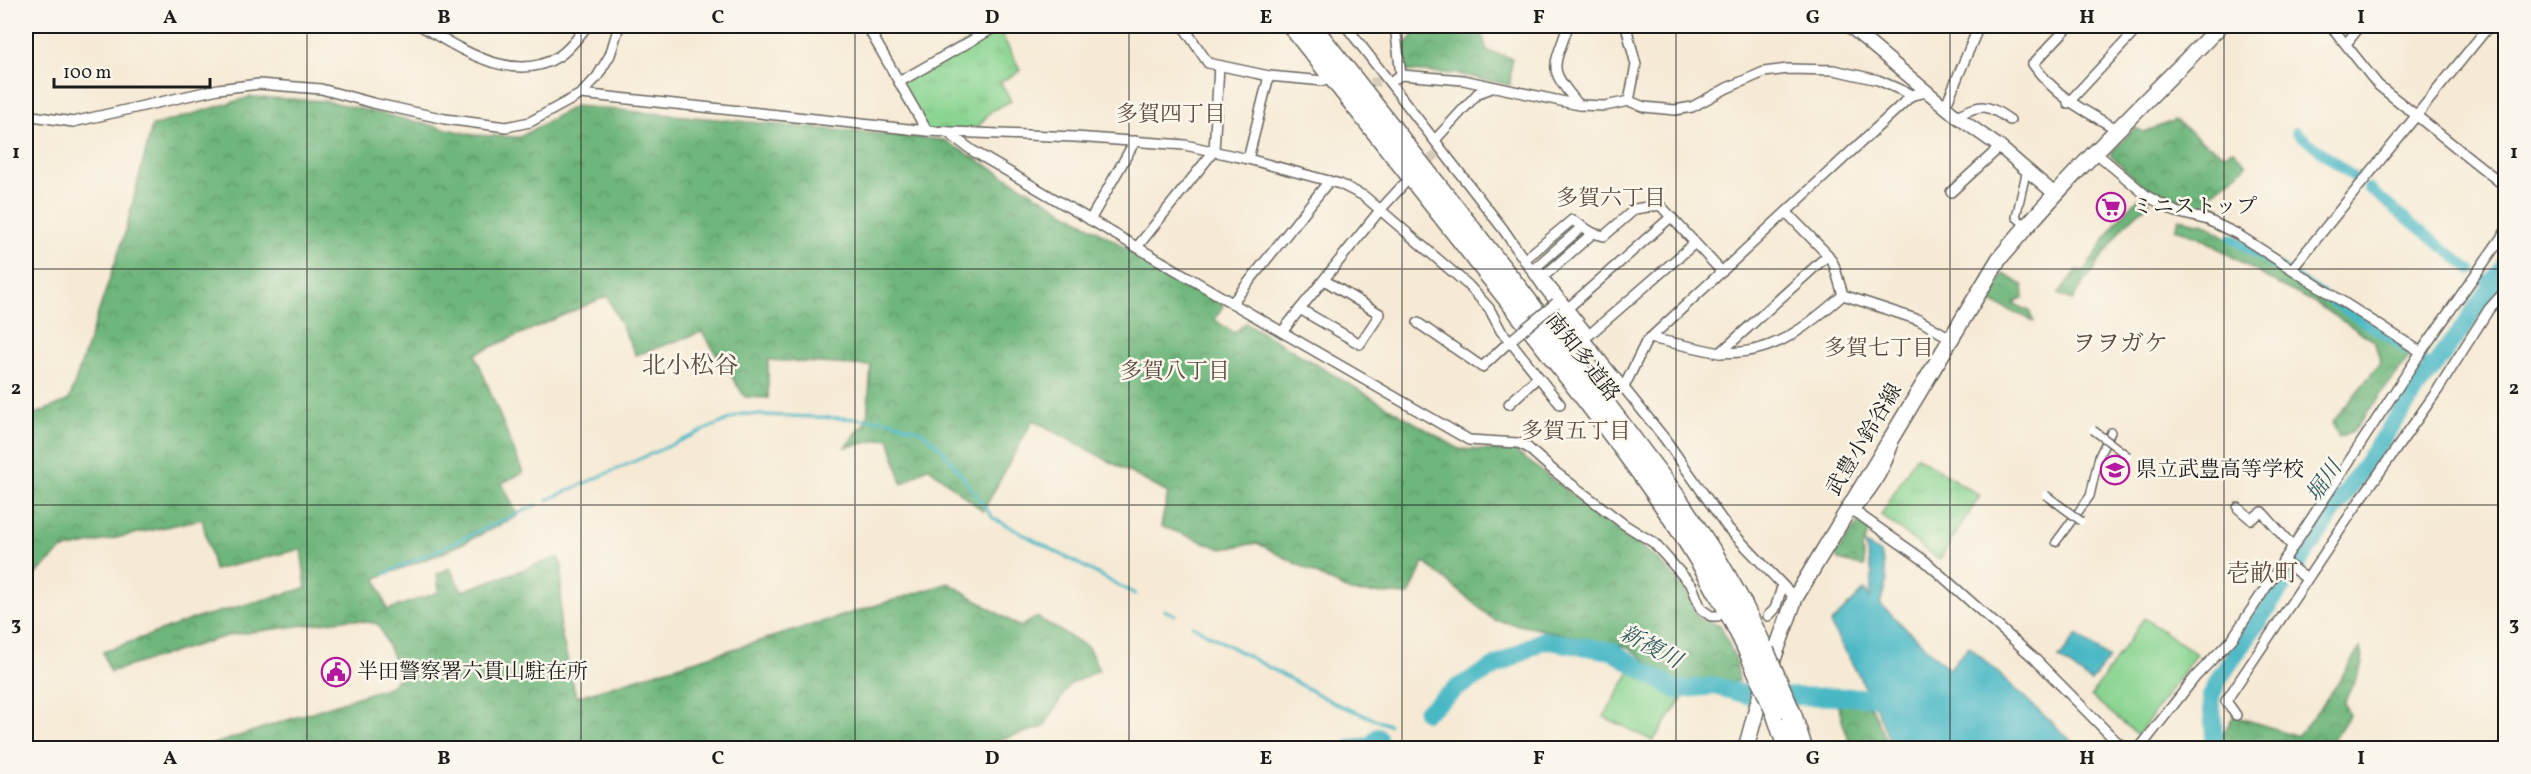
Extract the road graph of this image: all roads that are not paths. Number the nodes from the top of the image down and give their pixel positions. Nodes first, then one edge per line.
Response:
1 (421, 26) edge
2 (587, 26) edge
3 (619, 26) edge
4 (867, 26) edge
5 (997, 26) edge
6 (1183, 26) edge
7 (1292, 26) edge
8 (1312, 26) edge
9 (1346, 26) edge
10 (1395, 26) edge
11 (1568, 26) edge
12 (1626, 26) edge
13 (1849, 26) edge
14 (1979, 26) edge
15 (2069, 26) edge
16 (2140, 26) edge
17 (2220, 26) edge
18 (2331, 26) edge
19 (2360, 26) edge
20 (2489, 26) edge
21 (2346, 44) junction
22 (1219, 66) junction
23 (1401, 75) junction
24 (1269, 76) junction
25 (1324, 81) dead end
26 (899, 82) junction
27 (1390, 82) junction
28 (1492, 88) junction
29 (1927, 92) junction
30 (580, 94) junction
31 (1912, 94) junction
32 (1629, 101) junction
33 (2068, 103) junction
34 (1580, 105) junction
35 (1945, 107) junction
36 (26, 115) edge
37 (1956, 116) junction
38 (2416, 116) junction
39 (2010, 120) dead end
40 (2117, 129) junction
41 (927, 130) junction
42 (947, 132) junction
43 (1435, 140) junction
44 (1135, 141) junction
45 (2000, 147) junction
46 (1214, 151) junction
47 (2096, 152) junction
48 (1248, 159) junction
49 (2027, 169) junction
50 (1329, 181) junction
51 (1403, 185) dead end
52 (2505, 187) edge
53 (1952, 192) dead end
54 (2055, 194) junction
55 (1381, 209) junction
56 (1787, 213) junction
57 (1671, 217) junction
58 (1090, 220) junction
59 (2026, 226) junction
60 (1582, 227) junction
61 (2505, 231) edge
62 (1593, 232) junction
63 (1695, 243) junction
64 (1137, 247) junction
65 (1828, 255) junction
66 (1524, 260) junction
67 (2292, 270) junction
68 (1722, 272) junction
69 (1543, 277) junction
70 (1324, 280) junction
71 (2505, 290) edge
72 (1843, 295) junction
73 (1232, 303) junction
74 (1556, 303) junction
75 (1568, 308) junction
76 (1300, 309) junction
77 (1418, 322) dead end
78 (1282, 332) junction
79 (1650, 338) junction
80 (1950, 338) junction
81 (1509, 341) junction
82 (1720, 352) junction
83 (2421, 352) junction
84 (1538, 377) junction
85 (1623, 389) junction
86 (1509, 404) dead end
87 (1560, 404) dead end
88 (2093, 430) dead end
89 (2111, 432) dead end
90 (2128, 456) dead end
91 (2046, 495) dead end
92 (2238, 508) dead end
93 (1852, 509) junction
94 (2081, 521) dead end
95 (2056, 542) dead end
96 (2292, 547) junction
97 (2283, 561) junction
98 (2307, 579) junction
99 (1782, 587) junction
100 (1795, 598) junction
101 (1718, 616) dead end
102 (1768, 616) dead end
103 (1759, 655) junction
104 (1775, 712) junction
105 (2236, 715) dead end
106 (1746, 748) edge
107 (1787, 748) edge
108 (1803, 748) edge
109 (2128, 748) edge
110 (2136, 748) edge

1 - 2 street
3 - 30 street
4 - 26 street
5 - 26 street
6 - 22 street
7 - 103 highway, 南知多道路
8 - 103 highway, 南知多道路
9 - 27 street
10 - 23 street
11 - 34 street
12 - 32 street
13 - 29 street
14 - 35 street
15 - 33 street
16 - 33 street
17 - 40 main road, 武豊小鈴谷線
18 - 21 street
19 - 21 street
20 - 38 street
21 - 38 street
22 - 24 street
22 - 46 street
23 - 27 street
23 - 28 street
24 - 25 street
24 - 48 street
26 - 41 street
27 - 43 street
28 - 34 street
28 - 43 street
29 - 31 street
29 - 35 street
30 - 36 street
30 - 41 street
31 - 32 street
31 - 56 street
32 - 34 street
33 - 40 street
35 - 37 street
37 - 39 street
37 - 45 street
38 - 52 street
38 - 67 street
40 - 47 main road, 武豊小鈴谷線
41 - 42 street
42 - 44 street
42 - 58 street
43 - 66 street
44 - 46 street
44 - 58 street
45 - 49 street
45 - 53 street
46 - 48 street
46 - 64 street
47 - 54 main road, 武豊小鈴谷線
47 - 67 street
48 - 50 street
49 - 54 street
49 - 59 street
50 - 55 street
50 - 73 street
51 - 55 street
54 - 59 main road, 武豊小鈴谷線
55 - 70 street
55 - 81 street
56 - 65 street
56 - 68 street
57 - 62 street
57 - 63 street
57 - 75 street
58 - 64 street
59 - 80 main road, 武豊小鈴谷線
60 - 62 street
60 - 66 street
60 - 69 street
61 - 83 street
62 - 69 street
63 - 68 street
63 - 75 street
64 - 73 street
65 - 72 street
65 - 82 street
66 - 74 street
67 - 83 street
68 - 79 street
69 - 75 street
70 - 76 street
70 - 76 street
71 - 98 street
72 - 80 street
72 - 82 street
73 - 78 street
74 - 81 street, bridge
74 - 85 street
76 - 78 street
77 - 81 street
78 - 101 street
79 - 82 street
79 - 85 street
80 - 93 main road, 武豊小鈴谷線
81 - 84 street
83 - 96 street
84 - 86 street
84 - 87 street
85 - 99 street
88 - 90 street, bridge
89 - 95 street
91 - 94 street, bridge
92 - 96 street
93 - 100 main road, 武豊小鈴谷線
93 - 109 street
96 - 97 street
97 - 98 street
97 - 110 street
98 - 105 street
99 - 100 street
99 - 102 street
100 - 104 main road, 武豊小鈴谷線
103 - 104 highway, 南知多道路, bridge
104 - 106 main road, 武豊小鈴谷線
104 - 107 highway, 南知多道路
104 - 108 highway, 南知多道路

